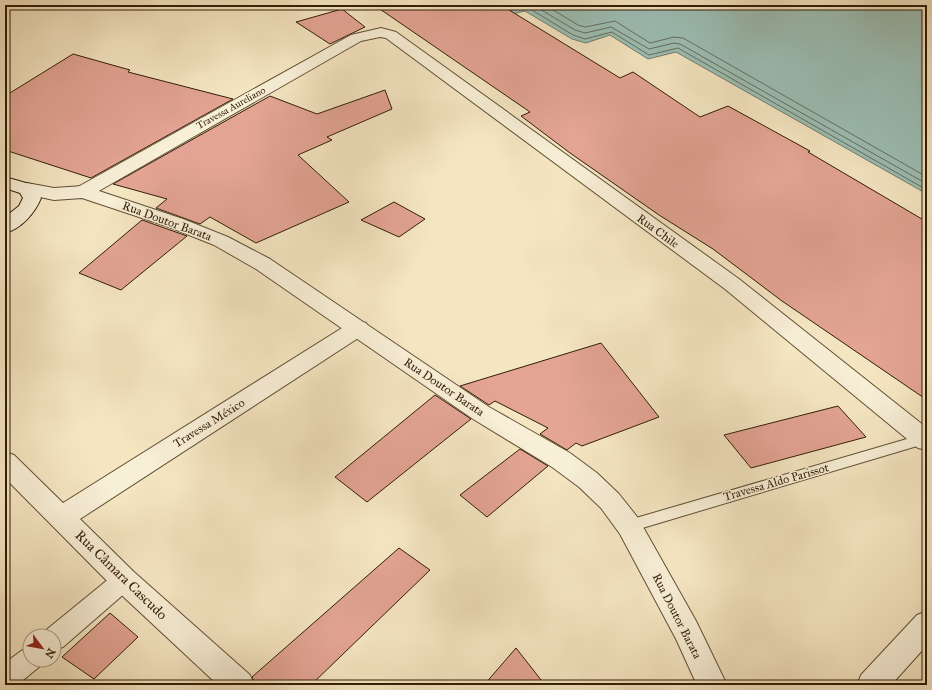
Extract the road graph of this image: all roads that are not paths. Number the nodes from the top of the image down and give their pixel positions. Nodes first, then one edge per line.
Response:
1 (381, 32) joint
2 (5, 182) edge
3 (27, 189) junction
4 (83, 192) junction
5 (5, 227) edge
6 (358, 328) junction
7 (926, 440) edge
8 (5, 462) edge
9 (61, 518) junction
10 (629, 526) junction
11 (124, 580) junction
12 (927, 624) edge
13 (62, 632) edge
14 (22, 665) edge
15 (5, 679) edge
16 (239, 685) edge
17 (712, 685) edge
18 (872, 685) edge

1 - 4 street, Travessa Aureliano
1 - 7 street, Rua Chile
2 - 3 street
3 - 4 street
3 - 5 street
4 - 6 street, Rua Doutor Barata
6 - 9 street, Travessa México
6 - 10 street, Rua Doutor Barata
7 - 10 lane, Travessa Aldo Parissot
8 - 9 street, Rua Câmara Cascudo
9 - 11 street, Rua Câmara Cascudo
10 - 17 street, Rua Doutor Barata
11 - 13 street
11 - 16 street, Rua Câmara Cascudo
12 - 18 street
14 - 15 street

